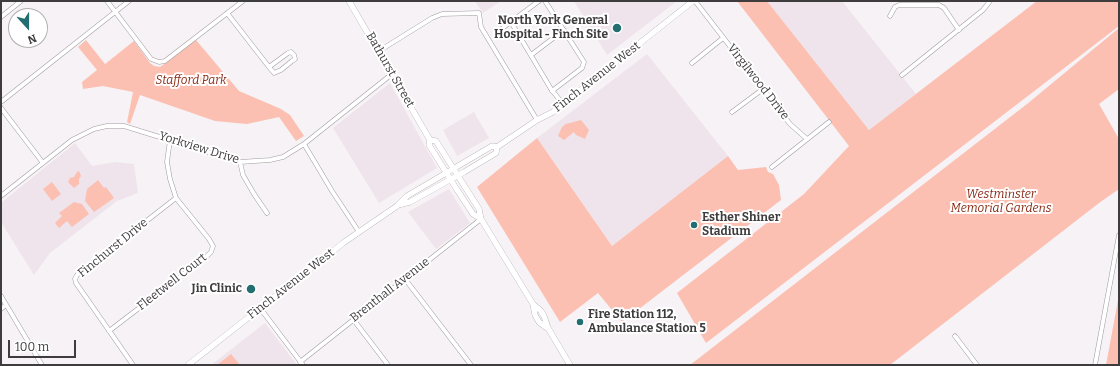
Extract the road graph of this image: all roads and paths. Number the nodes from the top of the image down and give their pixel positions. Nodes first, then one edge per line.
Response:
1 (21, 1) edge
2 (107, 1) edge
3 (129, 1) edge
4 (243, 1) edge
5 (349, 1) edge
6 (539, 1) edge
7 (545, 1) edge
8 (694, 1) edge
9 (990, 1) edge
10 (115, 12) junction
11 (228, 13) junction
12 (890, 16) dead end
13 (1, 17) edge
14 (511, 22) junction
15 (500, 30) dead end
16 (564, 30) junction
17 (959, 30) junction
18 (723, 38) junction
19 (379, 51) junction
20 (531, 55) junction
21 (692, 63) dead end
22 (269, 67) junction
23 (392, 74) junction
24 (902, 75) dead end
25 (763, 89) junction
26 (552, 90) junction
27 (1, 102) edge
28 (563, 104) junction
29 (1, 108) edge
30 (732, 112) dead end
31 (537, 120) junction
32 (829, 122) dead end
33 (807, 139) junction
34 (170, 140) junction
35 (430, 140) junction
36 (304, 144) junction
37 (498, 147) junction
38 (240, 162) junction
39 (43, 163) junction
40 (772, 167) dead end
41 (454, 168) junction
42 (446, 172) junction
43 (458, 175) junction
44 (450, 179) junction
45 (1, 196) edge
46 (176, 198) junction
47 (398, 206) junction
48 (267, 213) dead end
49 (481, 219) junction
50 (359, 232) junction
51 (1119, 235) edge
52 (404, 279) junction
53 (1, 296) edge
54 (6, 305) junction
55 (260, 308) junction
56 (1, 309) edge
57 (353, 319) junction
58 (109, 331) junction
59 (955, 336) dead end
60 (195, 363) edge
61 (302, 363) edge
62 (42, 365) edge
63 (133, 365) edge
64 (188, 365) edge
65 (388, 365) edge
66 (471, 365) edge
67 (570, 365) edge
68 (977, 365) edge
69 (1095, 365) edge

1 - 13 street
2 - 10 street
3 - 10 street
4 - 11 street
5 - 19 main road, Bathurst Street
6 - 14 street
7 - 16 street
8 - 18 street, Virgilwood Drive
8 - 28 main road, Finch Avenue West
9 - 17 street
10 - 11 street
10 - 27 street
11 - 22 street
12 - 17 street
14 - 15 street
14 - 20 street
16 - 20 street
16 - 26 street
17 - 24 street
18 - 21 street
18 - 25 street, Virgilwood Drive
19 - 23 main road, Bathurst Street
19 - 31 street
20 - 26 street
22 - 22 street
23 - 35 main road, Bathurst Street
23 - 36 street, Yorkview Drive
25 - 30 street
25 - 33 street, Virgilwood Drive
26 - 28 street
28 - 31 main road, Finch Avenue West
29 - 39 street
31 - 37 main road, Finch Avenue West
32 - 33 street
33 - 40 street
34 - 38 street, Yorkview Drive
34 - 39 street, Yorkview Drive
34 - 46 street, Fleetwell Court
35 - 41 main road, Bathurst Street
35 - 42 main road, Bathurst Street
36 - 38 street, Yorkview Drive
36 - 50 street
37 - 41 main road, Finch Avenue West
37 - 43 main road, Finch Avenue West
38 - 48 street
39 - 45 street, Yorkview Drive
41 - 42 main road, Finch Avenue West
41 - 43 main road, Bathurst Street
42 - 44 main road, Bathurst Street
42 - 47 main road, Finch Avenue West
43 - 44 main road, Finch Avenue West
43 - 49 main road, Bathurst Street
44 - 47 main road, Finch Avenue West
44 - 49 main road, Bathurst Street
46 - 58 street, Finchurst Drive
46 - 58 street, Fleetwell Court
47 - 50 main road, Finch Avenue West
49 - 52 street, Brenthall Avenue
49 - 67 main road, Bathurst Street
50 - 55 main road, Finch Avenue West
51 - 69 street
52 - 57 street, Brenthall Avenue
52 - 66 street
53 - 54 street
54 - 56 street
54 - 62 street
55 - 60 main road, Finch Avenue West
55 - 61 street
57 - 61 street, Brenthall Avenue
57 - 65 street
58 - 63 street, Finchurst Drive
59 - 68 street
60 - 64 main road, Finch Avenue West

